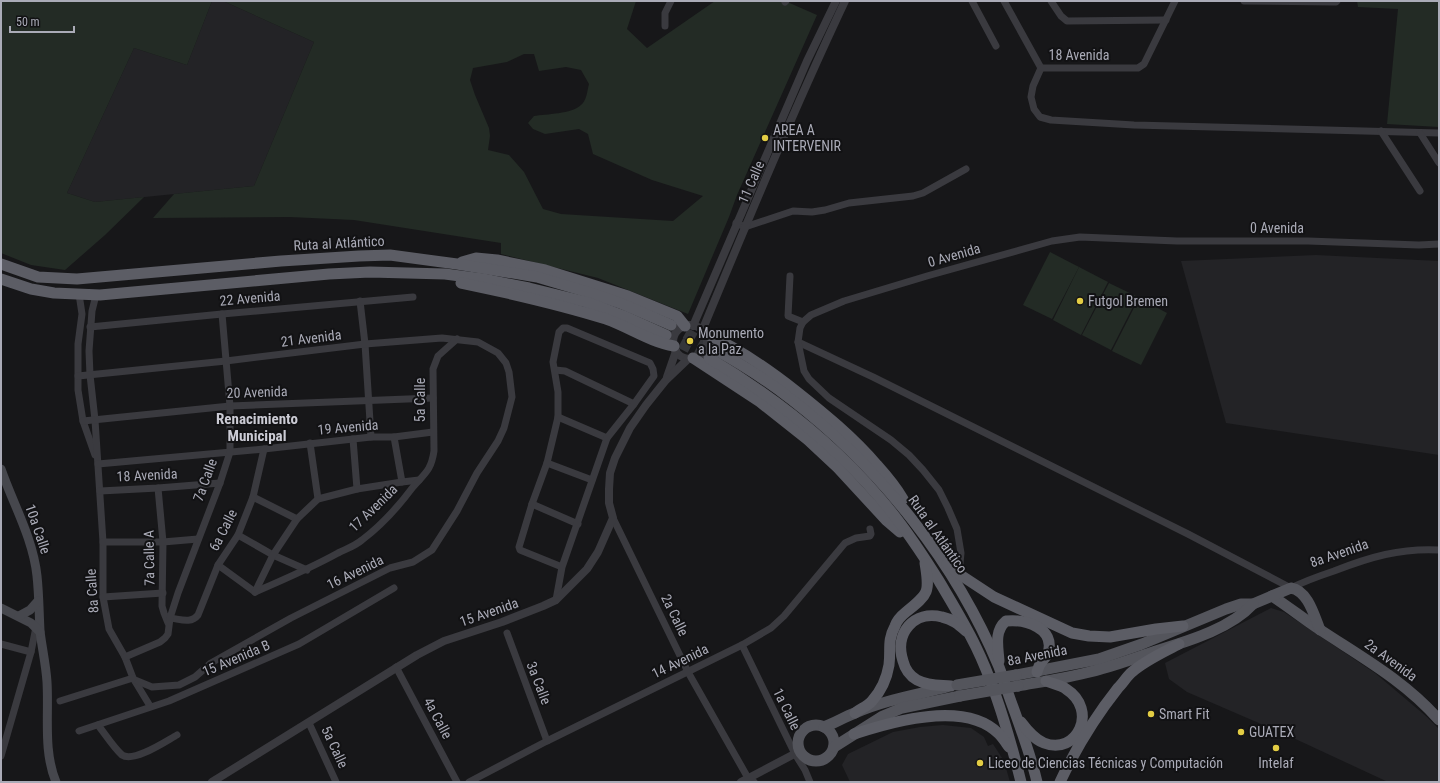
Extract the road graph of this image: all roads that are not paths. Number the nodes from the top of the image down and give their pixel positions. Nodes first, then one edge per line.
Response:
1 (671, 1) edge
2 (836, 1) edge
3 (845, 1) edge
4 (972, 1) edge
5 (1004, 1) edge
6 (1051, 1) edge
7 (1175, 1) edge
8 (1244, 1) edge
9 (1337, 1) edge
10 (1166, 20) junction
11 (665, 26) dead end
12 (996, 46) dead end
13 (1041, 68) junction
14 (1381, 131) junction
15 (1420, 133) junction
16 (1439, 133) edge
17 (1439, 163) edge
18 (966, 169) dead end
19 (1420, 191) dead end
20 (736, 223) junction
21 (745, 227) junction
22 (1439, 244) edge
23 (1, 264) edge
24 (457, 264) junction
25 (445, 274) junction
26 (790, 276) dead end
27 (1, 279) edge
28 (79, 294) junction
29 (96, 295) junction
30 (413, 297) dead end
31 (360, 301) junction
32 (222, 314) junction
33 (803, 322) junction
34 (689, 326) junction
35 (90, 327) junction
36 (703, 332) junction
37 (457, 339) junction
38 (798, 342) junction
39 (365, 344) junction
40 (675, 349) junction
41 (690, 358) junction
42 (226, 361) junction
43 (555, 370) junction
44 (90, 375) junction
45 (78, 376) junction
46 (666, 380) junction
47 (512, 397) joint
48 (433, 398) junction
49 (370, 401) junction
50 (636, 401) junction
51 (646, 405) junction
52 (230, 406) junction
53 (558, 417) junction
54 (95, 420) junction
55 (83, 421) junction
56 (434, 432) junction
57 (371, 437) junction
58 (394, 437) junction
59 (607, 438) junction
60 (353, 439) junction
61 (310, 443) junction
62 (264, 449) junction
63 (230, 452) junction
64 (547, 463) junction
65 (98, 464) junction
66 (1, 469) edge
67 (429, 469) joint
68 (419, 480) junction
69 (592, 480) junction
70 (402, 482) junction
71 (220, 483) junction
72 (158, 488) junction
73 (357, 488) junction
74 (100, 491) junction
75 (253, 497) junction
76 (318, 499) junction
77 (532, 504) junction
78 (614, 518) junction
79 (298, 519) junction
80 (915, 522) junction
81 (578, 524) junction
82 (870, 528) dead end
83 (238, 535) junction
84 (198, 539) junction
85 (103, 542) junction
86 (163, 542) junction
87 (915, 545) junction
88 (933, 548) junction
89 (1439, 550) edge
90 (273, 555) junction
91 (924, 556) junction
92 (218, 565) junction
93 (562, 567) junction
94 (307, 570) junction
95 (959, 574) junction
96 (394, 588) dead end
97 (1291, 588) junction
98 (254, 592) junction
99 (163, 593) junction
100 (1272, 596) junction
101 (103, 597) junction
102 (556, 600) junction
103 (38, 601) junction
104 (1253, 604) junction
105 (1, 608) edge
106 (19, 616) junction
107 (169, 622) junction
108 (1183, 626) junction
109 (38, 630) junction
110 (1320, 630) junction
111 (507, 633) dead end
112 (970, 634) junction
113 (1, 644) edge
114 (1180, 644) junction
115 (742, 645) junction
116 (32, 649) junction
117 (125, 657) junction
118 (396, 667) junction
119 (999, 667) junction
120 (688, 672) junction
121 (1037, 672) junction
122 (134, 679) junction
123 (1017, 681) junction
124 (1046, 681) junction
125 (956, 689) junction
126 (60, 701) dead end
127 (150, 706) junction
128 (855, 713) junction
129 (1016, 715) junction
130 (1439, 720) edge
131 (309, 723) junction
132 (98, 725) junction
133 (824, 727) junction
134 (79, 731) dead end
135 (854, 734) junction
136 (177, 735) dead end
137 (548, 741) junction
138 (834, 746) junction
139 (797, 753) junction
140 (1014, 754) junction
141 (1, 756) edge
142 (748, 781) edge
143 (56, 782) edge
144 (212, 782) edge
145 (336, 782) edge
146 (457, 782) edge
147 (469, 782) edge
148 (810, 782) edge
149 (1021, 782) edge
150 (1037, 782) edge
151 (1060, 782) edge

1 - 11 street
2 - 20 street, 11 Calle
3 - 21 street, 11 Calle
4 - 12 street
5 - 13 street, 18 Avenida
6 - 10 street
7 - 10 street
8 - 9 street
10 - 13 street, 18 Avenida
13 - 14 street
14 - 15 street
14 - 19 street
15 - 16 street
15 - 17 street
18 - 21 street
20 - 21 street
20 - 34 street, 11 Calle
21 - 36 street, 11 Calle
22 - 33 street, 0 Avenida
23 - 24 highway, Ruta al Atlántico
24 - 25 highway, Ruta al Atlántico
24 - 34 highway
25 - 29 highway, Ruta al Atlántico
25 - 40 highway
26 - 33 street
27 - 28 highway, Ruta al Atlántico
28 - 29 highway, Ruta al Atlántico
28 - 45 street, 8a Calle
29 - 35 street, 8a Calle
30 - 31 street, 22 Avenida
31 - 32 street, 22 Avenida
31 - 39 street
32 - 35 street, 22 Avenida
32 - 42 street, 7a Calle
33 - 38 street
34 - 36 street
34 - 40 street
35 - 44 street, 8a Calle
36 - 41 street
36 - 80 highway
37 - 39 street, 21 Avenida
37 - 47 street, 21 Avenida
37 - 48 street, 5a Calle
38 - 95 street
38 - 97 street
39 - 42 street, 21 Avenida
39 - 49 street
40 - 41 street
40 - 46 street
41 - 46 street
41 - 87 highway
42 - 44 street, 21 Avenida
42 - 52 street, 7a Calle
43 - 50 street
43 - 50 street
43 - 53 street
44 - 45 street, 21 Avenida
44 - 54 street, 8a Calle
45 - 55 street, 8a Calle
46 - 51 street
47 - 122 street, 16 Avenida
48 - 49 street, 20 Avenida
48 - 56 street, 5a Calle
49 - 52 street, 20 Avenida
49 - 57 street
50 - 51 street
50 - 59 street
51 - 78 street
52 - 54 street, 20 Avenida
52 - 63 street, 7a Calle
53 - 59 street
53 - 64 street
54 - 55 street, 20 Avenida
54 - 65 street, 8a Calle
55 - 65 street, 8a Calle
56 - 58 street, 19 Avenida
56 - 67 street, 5a Calle
57 - 58 street, 19 Avenida
57 - 60 street, 19 Avenida
58 - 70 street
59 - 69 street
60 - 61 street, 19 Avenida
60 - 73 street
61 - 62 street, 19 Avenida
61 - 76 street
62 - 63 street, 19 Avenida
62 - 75 street, 6a Calle
63 - 65 street, 19 Avenida
63 - 71 street, 7a Calle
64 - 69 street
64 - 77 street
65 - 74 street, 8a Calle
66 - 103 main road, 10a Calle
67 - 68 street, 17 Avenida
68 - 70 street
68 - 94 street, 17 Avenida
69 - 81 street
70 - 73 street
71 - 72 street, 18 Avenida
71 - 84 street, 7a Calle
72 - 74 street, 18 Avenida
72 - 86 street, 7a Calle A
73 - 76 street
74 - 85 street, 8a Calle
75 - 79 street
75 - 83 street, 6a Calle
76 - 79 street
77 - 81 street
77 - 93 street
78 - 102 street, 15 Avenida
78 - 120 street, 2a Calle
79 - 90 street
80 - 87 highway, Ruta al Atlántico
80 - 88 highway, Ruta al Atlántico
81 - 93 street
82 - 115 street, 14 Avenida
83 - 90 street
83 - 92 street, 6a Calle
84 - 86 street
84 - 107 street, 7a Calle
85 - 86 street
85 - 101 street, 8a Calle
86 - 99 street, 7a Calle A
87 - 91 highway, Ruta al Atlántico
88 - 95 highway
88 - 119 highway, Ruta al Atlántico
89 - 97 street, 8a Avenida
90 - 94 street
90 - 98 street
91 - 112 highway, Ruta al Atlántico
91 - 128 highway
92 - 98 street
92 - 107 street, 6a Calle
93 - 102 street
94 - 98 street, 17 Avenida
95 - 108 highway
96 - 127 street, 15 Avenida B
97 - 100 main road, 8a Avenida
97 - 110 main road
99 - 101 street
99 - 107 street, 7a Calle A
100 - 104 main road, 8a Avenida
100 - 110 main road, 2a Avenida
101 - 117 street, 8a Calle
102 - 118 street, 15 Avenida
103 - 106 main road
103 - 109 main road, 10a Calle
104 - 108 main road, 8a Avenida
104 - 114 main road, 8a Avenida
105 - 106 main road
106 - 109 main road
107 - 117 street
108 - 121 main road, 8a Avenida
109 - 116 street
109 - 143 main road
110 - 130 main road, 2a Avenida
111 - 137 street, 3a Calle
112 - 125 highway
112 - 140 highway, Ruta al Atlántico
113 - 116 street
114 - 124 main road, 8a Avenida
114 - 151 highway
115 - 120 street, 14 Avenida
115 - 139 street, 1a Calle
116 - 141 street
117 - 122 street, 8a Calle
118 - 131 street, 15 Avenida
118 - 146 street, 4a Calle
119 - 121 highway
119 - 129 highway, Ruta al Atlántico
120 - 137 street, 14 Avenida
120 - 142 street, 2a Calle
121 - 123 main road, 8a Avenida
122 - 126 street
122 - 127 street, 8a Calle
123 - 124 main road, 8a Avenida
123 - 125 main road, 8a Avenida, bridge
124 - 129 highway
125 - 128 main road, 8a Avenida
125 - 135 main road, 8a Avenida
127 - 132 street, 15 Avenida B
128 - 133 main road, 8a Avenida
129 - 150 highway, Ruta al Atlántico
131 - 144 street, 15 Avenida
131 - 145 street, 5a Calle
132 - 134 street, 15 Avenida B
132 - 136 street
133 - 138 main road
133 - 139 main road
135 - 138 main road, 8a Avenida
135 - 140 highway
137 - 147 street, 14 Avenida
138 - 139 main road
139 - 142 street
139 - 148 street, 1a Calle
140 - 149 highway, Ruta al Atlántico

